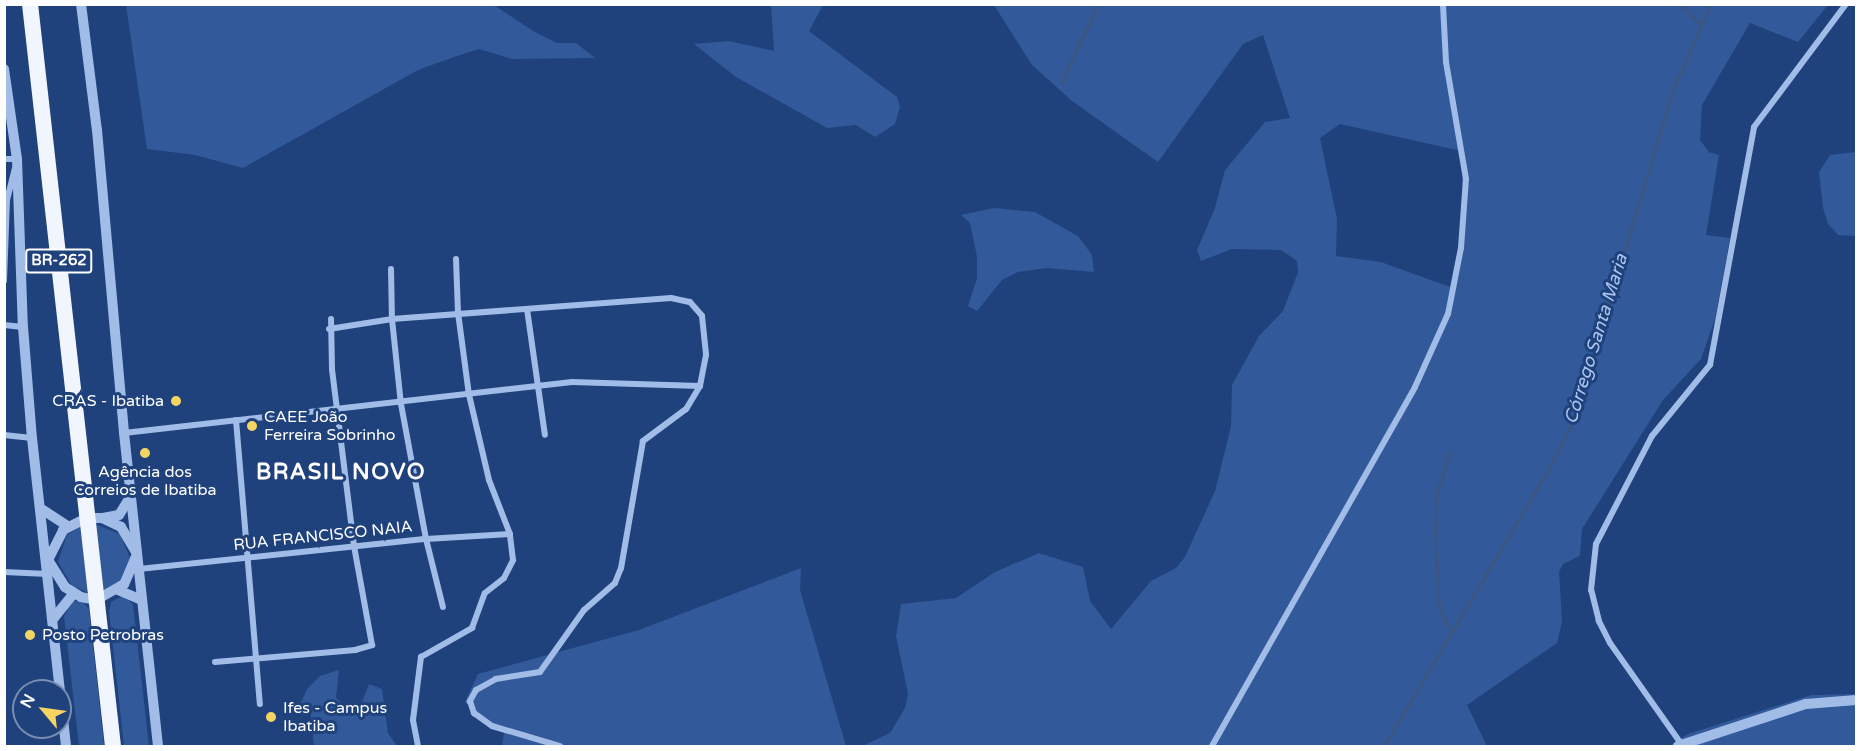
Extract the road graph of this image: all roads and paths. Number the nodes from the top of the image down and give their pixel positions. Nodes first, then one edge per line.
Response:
1 (30, 4) edge
2 (81, 4) edge
3 (1443, 4) edge
4 (1846, 4) edge
5 (4, 69) edge
6 (4, 159) edge
7 (17, 161) junction
8 (5, 247) edge
9 (19, 248) junction
10 (456, 259) dead end
11 (391, 269) dead end
12 (4, 281) edge
13 (527, 309) junction
14 (458, 313) junction
15 (331, 319) dead end
16 (392, 319) junction
17 (4, 325) edge
18 (23, 327) junction
19 (329, 329) junction
20 (700, 386) junction
21 (540, 387) junction
22 (469, 395) junction
23 (401, 404) junction
24 (339, 409) junction
25 (236, 420) junction
26 (124, 433) junction
27 (4, 435) edge
28 (545, 435) dead end
29 (32, 438) junction
30 (130, 490) junction
31 (43, 510) junction
32 (94, 518) junction
33 (68, 526) junction
34 (510, 534) junction
35 (426, 539) junction
36 (354, 546) junction
37 (137, 554) junction
38 (250, 557) junction
39 (48, 560) junction
40 (139, 570) junction
41 (4, 572) edge
42 (48, 574) junction
43 (118, 590) junction
44 (73, 594) junction
45 (96, 600) junction
46 (142, 600) junction
47 (443, 607) dead end
48 (53, 618) junction
49 (257, 657) junction
50 (215, 662) dead end
51 (1857, 700) edge
52 (260, 704) dead end
53 (1680, 746) edge
54 (66, 747) edge
55 (112, 747) edge
56 (158, 747) edge
57 (418, 747) edge
58 (560, 747) edge
59 (1212, 747) edge

1 - 32 highway, BR-262
2 - 26 street
3 - 59 street
4 - 53 street
5 - 7 street
6 - 7 street
7 - 8 street
7 - 9 street
8 - 9 street
8 - 12 street
9 - 18 street
10 - 14 street
11 - 16 street
13 - 14 street
13 - 20 street
13 - 21 street
14 - 16 street
14 - 22 street
15 - 19 street
16 - 19 street
16 - 23 street
17 - 18 street
18 - 29 street
19 - 24 street
20 - 21 street
20 - 58 street
21 - 22 street
21 - 28 street
22 - 23 street
22 - 34 street
23 - 24 street
23 - 35 street
24 - 25 street
24 - 36 street
25 - 26 street
25 - 38 street
26 - 30 street
27 - 29 street
29 - 31 street
30 - 32 street
30 - 37 street
31 - 33 street
31 - 39 street
32 - 33 street
32 - 37 street
32 - 45 highway, BR-262
33 - 39 street
34 - 35 street, RUA FRANCISCO NAIA
34 - 57 street
35 - 36 street, RUA FRANCISCO NAIA
35 - 47 street
36 - 38 street, RUA FRANCISCO NAIA
36 - 49 street
37 - 40 street
37 - 43 street
38 - 40 street, RUA FRANCISCO NAIA
38 - 49 street
39 - 42 street
39 - 44 street
40 - 46 street
41 - 42 street
42 - 48 street
43 - 45 street
43 - 46 street
44 - 45 street
44 - 48 street
45 - 55 highway, BR-262
46 - 56 street
48 - 54 street
49 - 50 street
49 - 52 street
51 - 53 street

